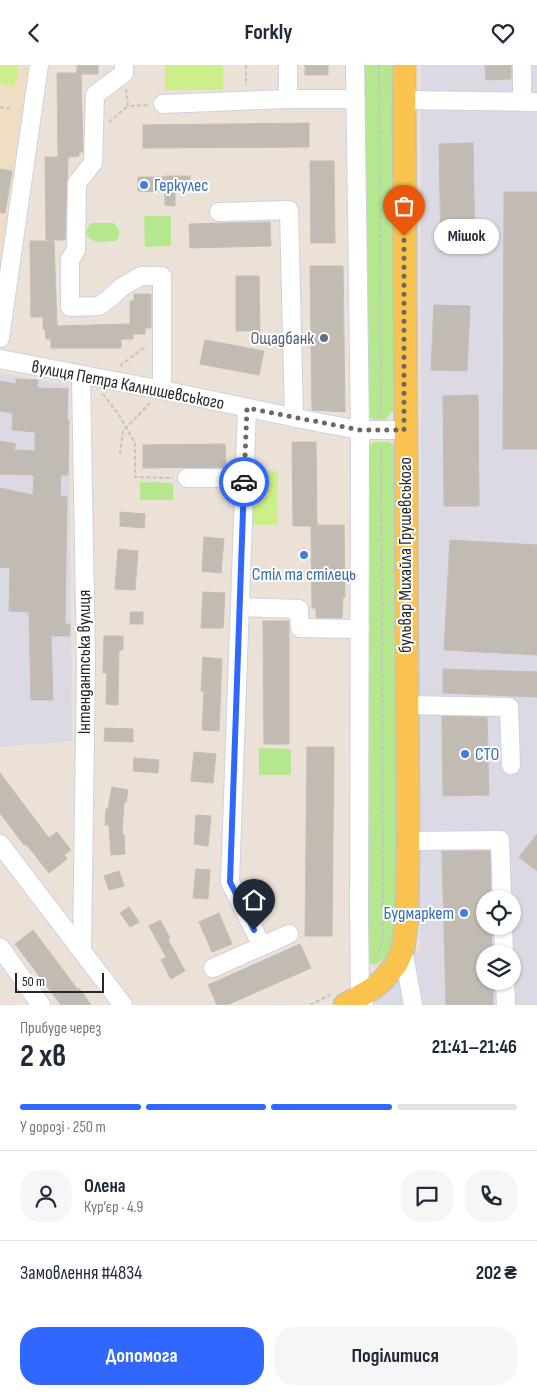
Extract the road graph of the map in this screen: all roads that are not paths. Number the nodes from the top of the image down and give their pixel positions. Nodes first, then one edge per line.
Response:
1 (39, 65) edge
2 (288, 65) edge
3 (355, 65) edge
4 (404, 65) edge
5 (522, 65) edge
6 (124, 69) edge
7 (288, 99) junction
8 (356, 99) junction
9 (404, 100) junction
10 (529, 102) edge
11 (164, 104) road end
12 (219, 211) dead end
13 (0, 338) edge
14 (0, 359) edge
15 (81, 375) junction
16 (157, 396) junction
17 (247, 408) junction
18 (294, 418) junction
19 (360, 430) junction
20 (404, 430) junction
21 (187, 478) road end
22 (244, 478) junction
23 (240, 607) junction
24 (360, 629) junction
25 (406, 705) junction
26 (511, 765) dead end
27 (408, 841) junction
28 (0, 844) edge
29 (502, 890) edge
30 (289, 934) dead end
31 (0, 947) edge
32 (262, 947) junction
33 (403, 949) junction
34 (82, 950) junction
35 (212, 968) dead end
36 (505, 990) edge
37 (351, 1000) edge
38 (41, 1005) edge
39 (123, 1005) edge
40 (413, 1005) edge
41 (506, 1005) edge

1 - 13 street
2 - 7 street
3 - 8 street
4 - 9 main road, бульвар Михайла Грушевського
5 - 10 street
6 - 16 street
7 - 8 street
7 - 11 street
8 - 19 street
9 - 10 street
9 - 20 main road, бульвар Михайла Грушевського
12 - 18 street
14 - 15 street, вулиця Петра Калнишевського
15 - 16 street, вулиця Петра Калнишевського
15 - 34 street, Інтендантська вулиця
16 - 17 street, вулиця Петра Калнишевського
17 - 18 street, вулиця Петра Калнишевського
17 - 22 street
18 - 19 street, вулиця Петра Калнишевського
19 - 20 street, вулиця Петра Калнишевського
19 - 24 street
20 - 25 main road, бульвар Михайла Грушевського
21 - 22 street
22 - 23 street
23 - 24 street
23 - 32 street
24 - 37 street
25 - 26 street
25 - 27 main road, бульвар Михайла Грушевського
27 - 29 street
27 - 33 main road, бульвар Михайла Грушевського
28 - 34 street
30 - 32 street
31 - 38 street
32 - 35 street
33 - 37 main road, бульвар Михайла Грушевського
33 - 40 street
34 - 39 street
36 - 41 street

